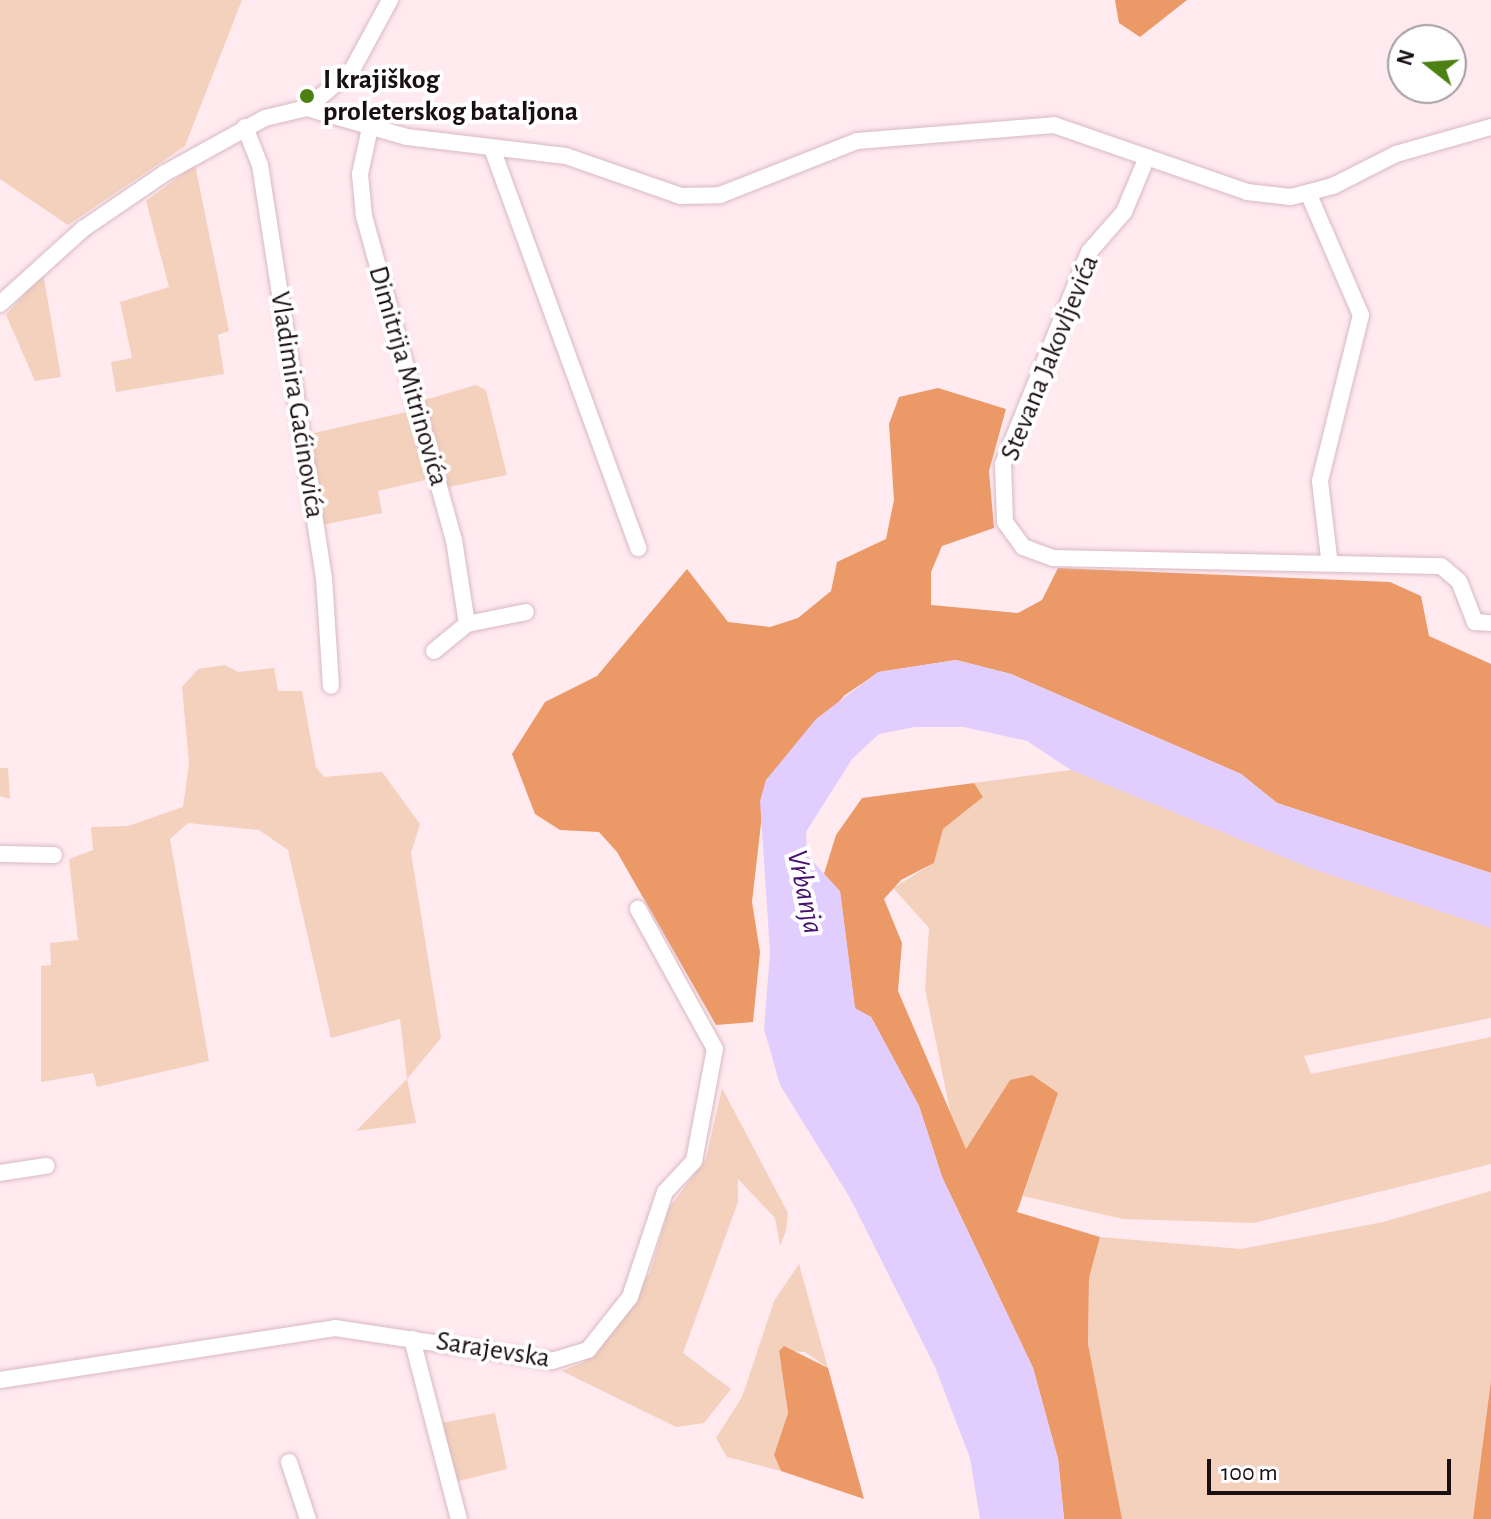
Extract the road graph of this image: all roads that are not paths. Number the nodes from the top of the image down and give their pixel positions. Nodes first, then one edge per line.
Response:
1 (390, 0) edge
2 (336, 89) junction
3 (307, 108) junction
4 (345, 118) junction
5 (245, 127) junction
6 (1491, 127) edge
7 (370, 128) junction
8 (493, 151) junction
9 (1147, 157) junction
10 (1309, 195) junction
11 (0, 304) edge
12 (638, 548) dead end
13 (1329, 558) junction
14 (526, 612) dead end
15 (1491, 623) edge
16 (467, 624) junction
17 (434, 651) dead end
18 (331, 686) dead end
19 (0, 854) edge
20 (54, 855) dead end
21 (638, 909) dead end
22 (46, 1166) dead end
23 (0, 1173) edge
24 (412, 1339) junction
25 (0, 1380) edge
26 (289, 1462) dead end
27 (308, 1519) edge
28 (459, 1519) edge

1 - 2 street
2 - 3 street
2 - 4 street
3 - 4 street
3 - 5 street
4 - 7 street
5 - 11 street
5 - 18 street, Vladimira Gaćinovića
6 - 10 street
7 - 8 street
7 - 16 street, Dimitrija Mitrinovića
8 - 9 street
8 - 12 street
9 - 10 street
9 - 13 street, Stevana Jakovljevića
10 - 13 street
13 - 15 street, Stevana Jakovljevića
14 - 16 street
16 - 17 street
19 - 20 street
21 - 24 street, Sarajevska
22 - 23 street
24 - 25 street, Sarajevska
24 - 28 street
26 - 27 street

